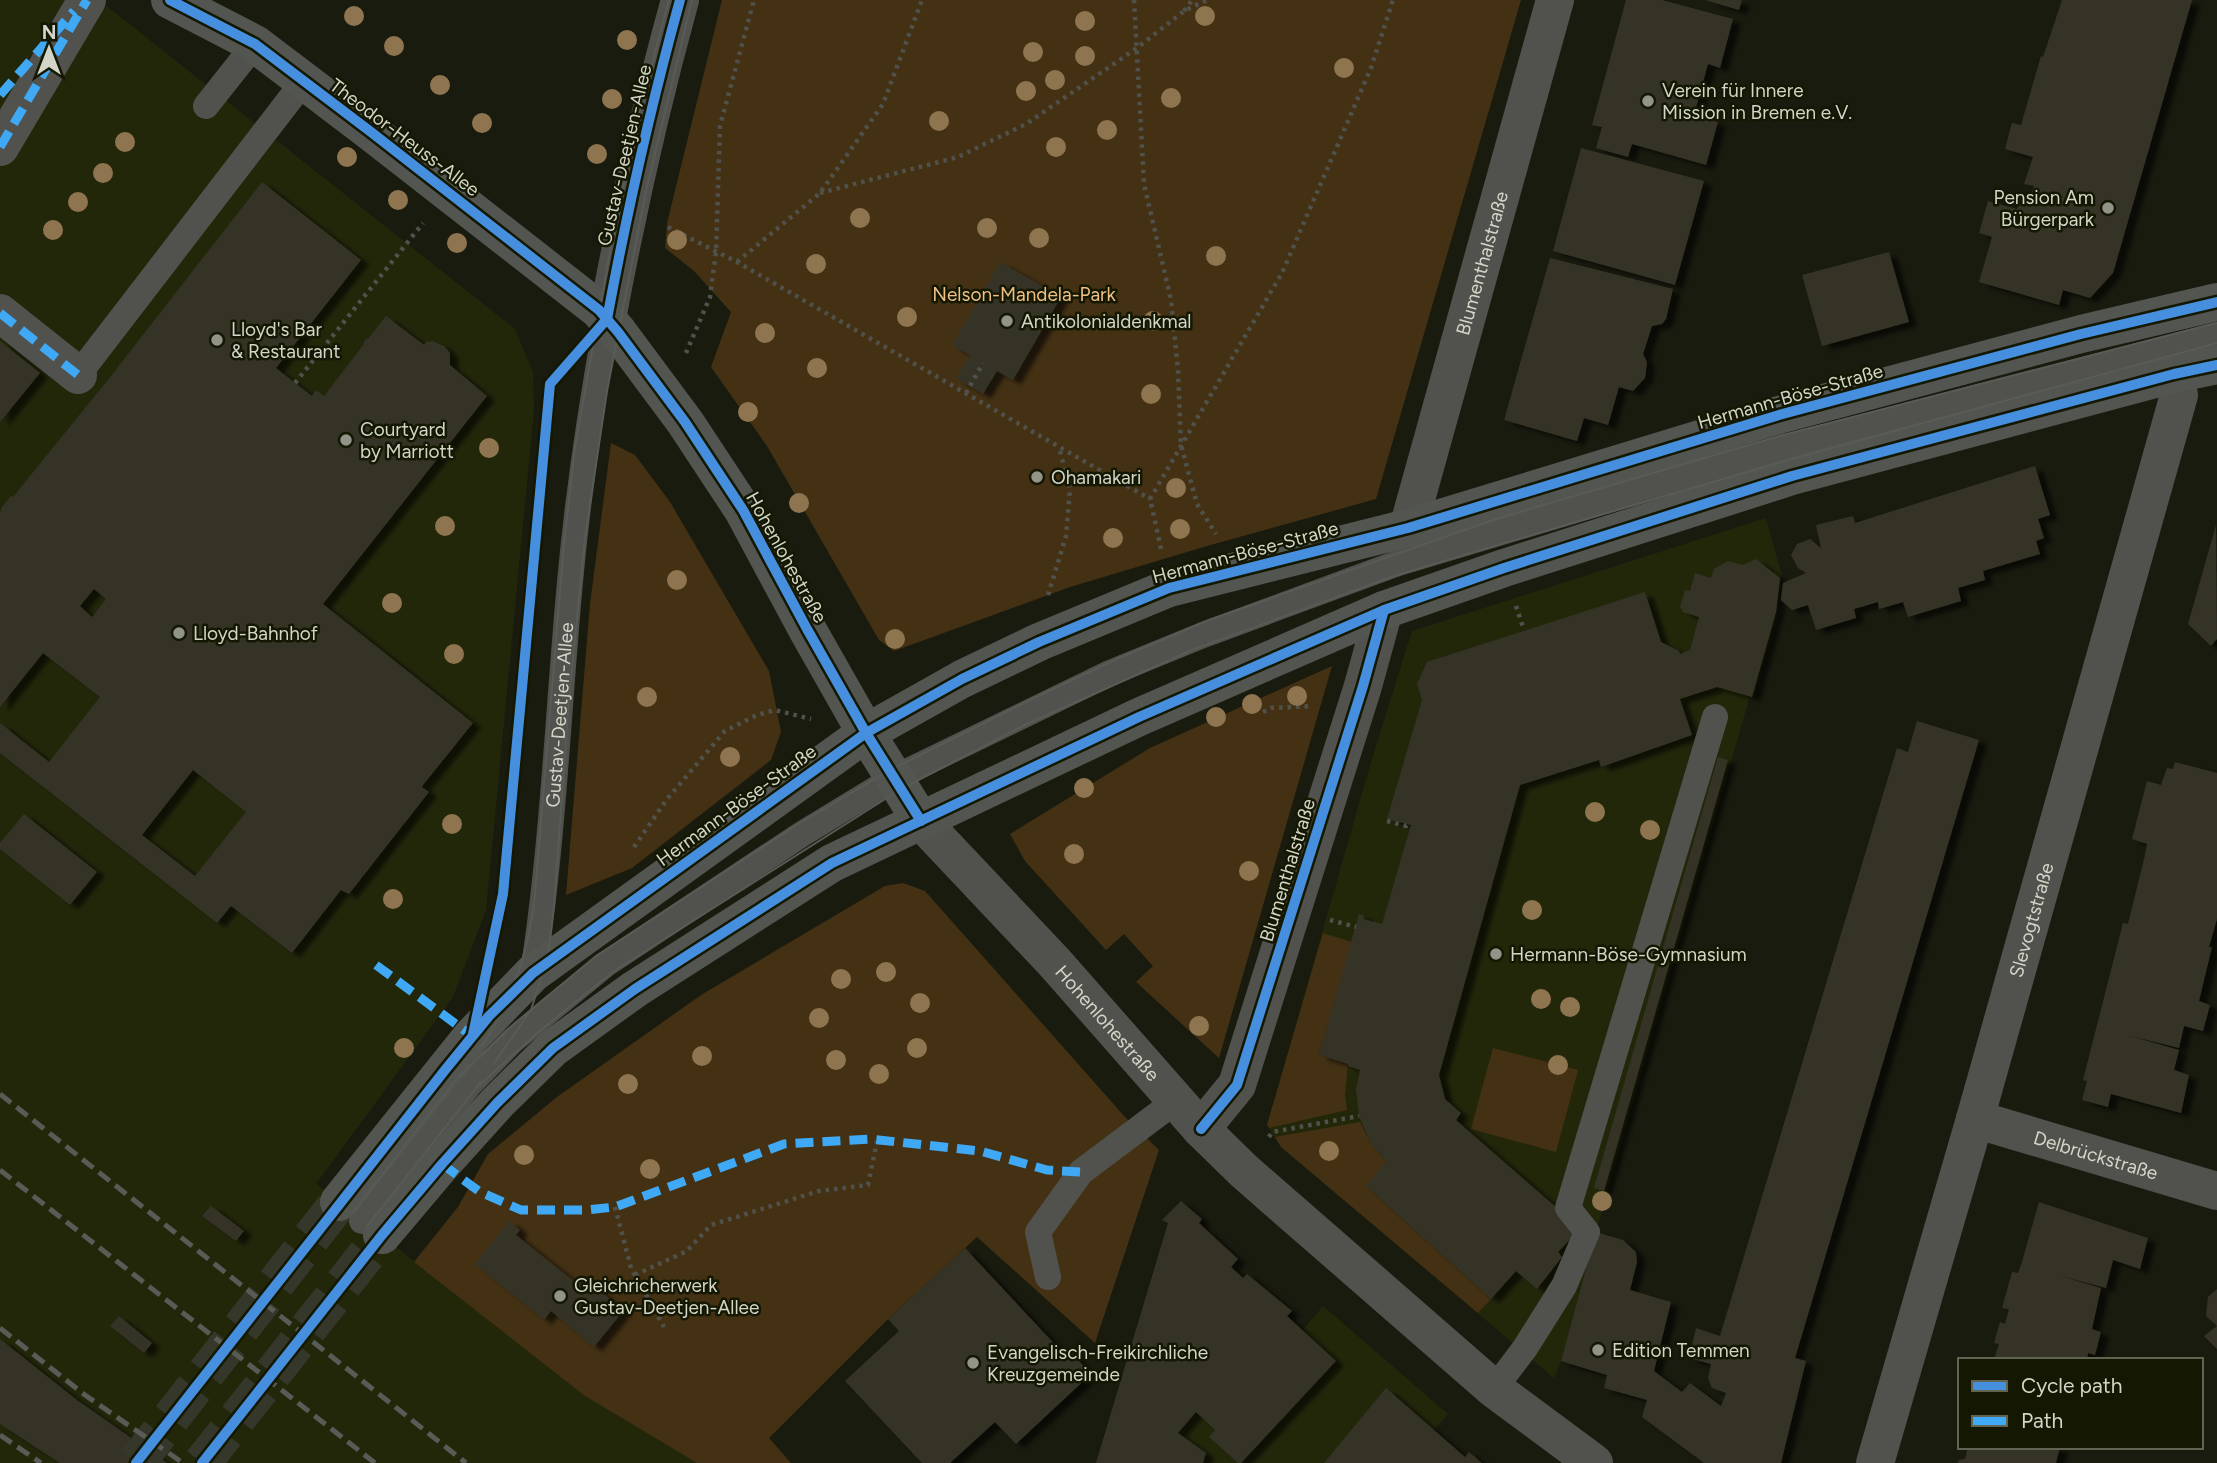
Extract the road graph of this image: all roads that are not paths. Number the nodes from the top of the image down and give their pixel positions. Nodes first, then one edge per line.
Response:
1 (85, 0) edge
2 (170, 0) edge
3 (218, 0) edge
4 (680, 0) edge
5 (1555, 0) edge
6 (255, 44) junction
7 (303, 81) junction
8 (0, 95) edge
9 (206, 106) dead end
10 (0, 147) edge
11 (2217, 302) edge
12 (0, 313) edge
13 (607, 319) junction
14 (2217, 335) edge
15 (2217, 365) edge
16 (2174, 374) junction
17 (78, 375) joint
18 (1408, 528) junction
19 (1384, 610) junction
20 (1715, 717) dead end
21 (866, 733) junction
22 (894, 778) junction
23 (921, 821) junction
24 (533, 973) junction
25 (469, 1085) junction
26 (1177, 1100) junction
27 (1975, 1119) junction
28 (1201, 1129) junction
29 (2217, 1191) edge
30 (361, 1219) junction
31 (1048, 1277) dead end
32 (1494, 1389) junction
33 (1594, 1463) edge
34 (1875, 1463) edge

1 - 8 street
1 - 10 street
2 - 6 main road, Theodor-Heuss-Allee
3 - 6 main road, Theodor-Heuss-Allee
4 - 13 street, Gustav-Deetjen-Allee
5 - 18 street, Blumenthalstraße
6 - 7 main road, Theodor-Heuss-Allee
6 - 9 lane
7 - 13 main road, Theodor-Heuss-Allee
7 - 17 lane
11 - 18 main road, Hermann-Böse-Straße
12 - 17 street
13 - 21 main road, Hohenlohestraße
13 - 24 lane, Gustav-Deetjen-Allee
14 - 22 lane
15 - 16 main road
16 - 19 main road
16 - 27 street, Slevogtstraße
18 - 21 main road, Hermann-Böse-Straße
19 - 23 main road
19 - 28 street, Blumenthalstraße
20 - 32 lane
21 - 22 main road, Hohenlohestraße
21 - 24 main road, Hermann-Böse-Straße
22 - 23 main road, Hohenlohestraße
22 - 25 lane
23 - 26 street, Hohenlohestraße
23 - 30 main road
24 - 25 lane, Gustav-Deetjen-Allee
24 - 30 main road, Hermann-Böse-Straße
25 - 30 lane
26 - 28 street, Hohenlohestraße
26 - 31 lane
27 - 29 street, Delbrückstraße
27 - 34 street, Slevogtstraße
28 - 32 street, Hohenlohestraße
32 - 33 street, Hohenlohestraße

